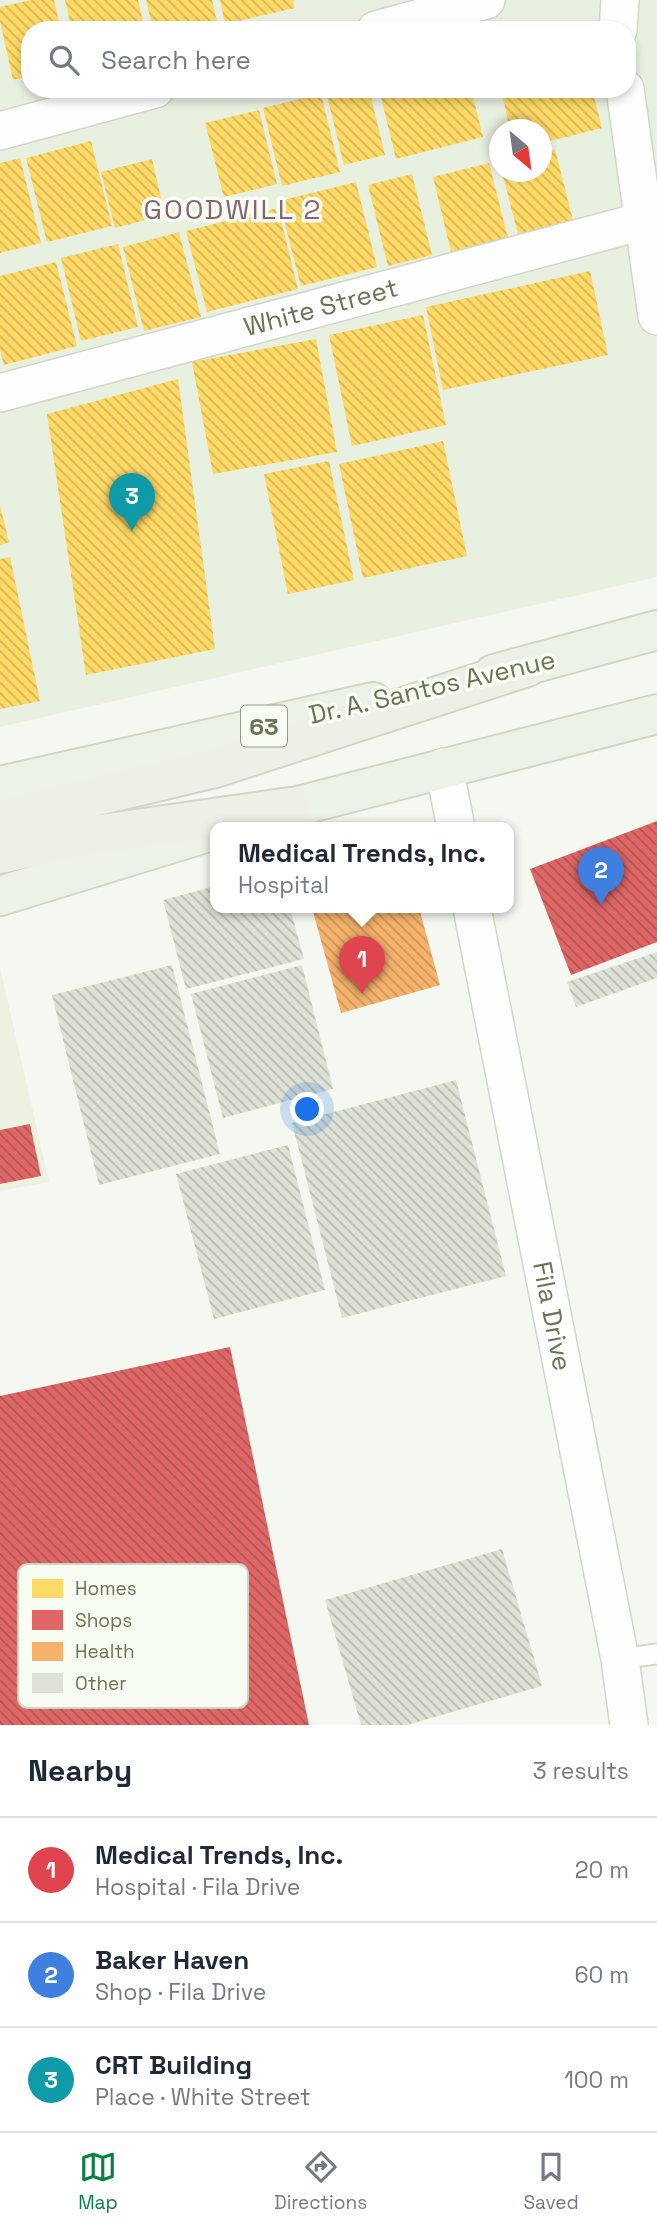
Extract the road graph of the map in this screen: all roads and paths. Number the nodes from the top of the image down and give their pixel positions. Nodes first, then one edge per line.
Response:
1 (486, 0) edge
2 (620, 0) edge
3 (409, 21) edge
4 (619, 21) edge
5 (123, 98) edge
6 (626, 98) edge
7 (0, 131) edge
8 (643, 221) junction
9 (657, 316) edge
10 (0, 393) edge
11 (657, 630) edge
12 (527, 667) junction
13 (657, 714) edge
14 (444, 767) junction
15 (0, 786) edge
16 (290, 807) junction
17 (0, 818) edge
18 (241, 822) edge
19 (455, 822) edge
20 (210, 832) edge
21 (0, 854) edge
22 (0, 896) edge
23 (472, 913) edge
24 (657, 1654) edge
25 (620, 1659) junction
26 (629, 1725) edge

1 - 3 street
2 - 4 street
5 - 7 street
6 - 8 street
8 - 9 street
8 - 10 street, White Street
11 - 12 main road, Dr. A. Santos Avenue / 63
12 - 15 main road, Dr. A. Santos Avenue / 63
12 - 17 highway
13 - 14 main road
14 - 16 main road
14 - 19 street
16 - 18 main road
16 - 21 highway
20 - 22 main road
23 - 25 street, Fila Drive
24 - 25 lane
25 - 26 street, Fila Drive

